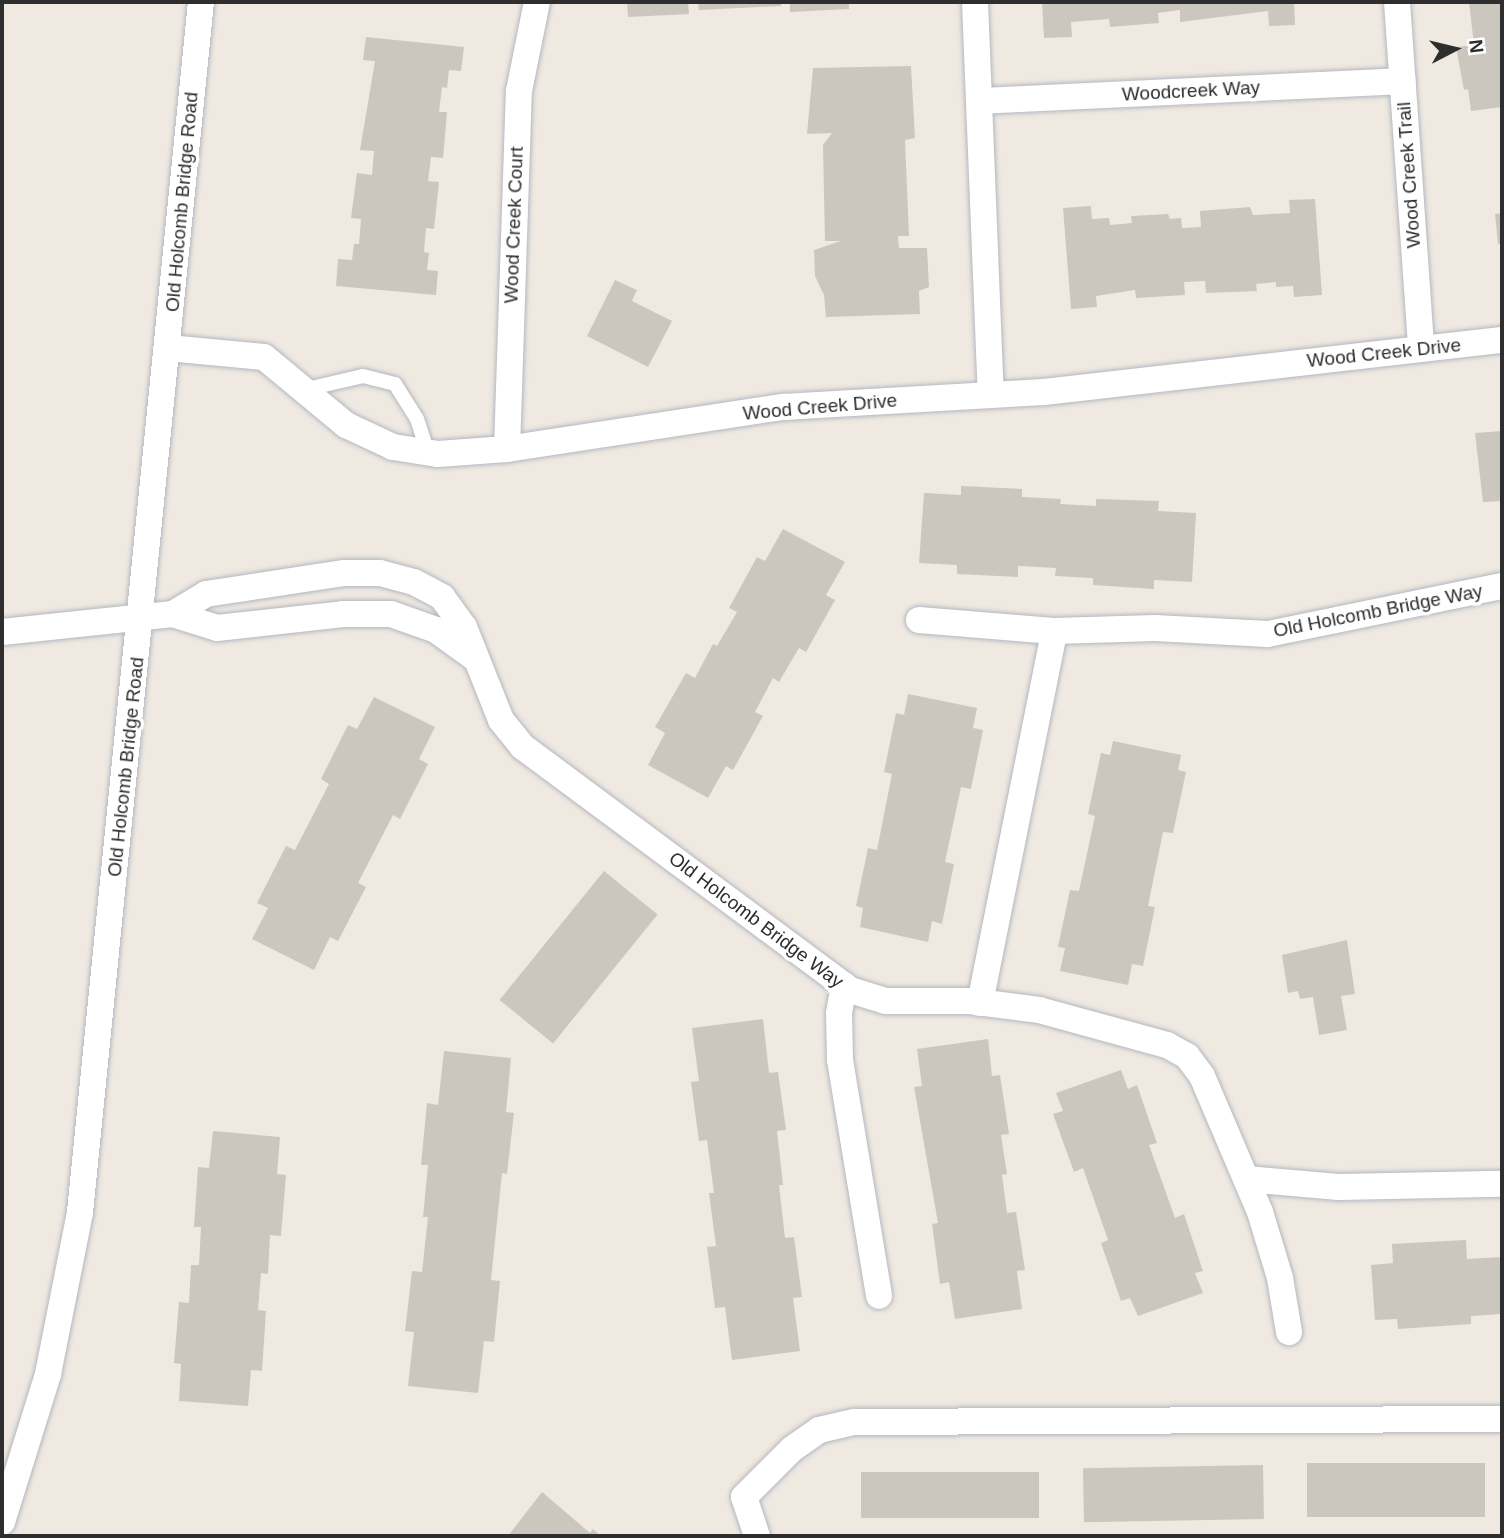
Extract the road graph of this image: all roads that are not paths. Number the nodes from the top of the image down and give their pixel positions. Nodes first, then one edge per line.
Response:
1 (201, 2) edge
2 (537, 2) edge
3 (975, 2) edge
4 (1397, 2) edge
5 (1403, 81) junction
6 (979, 101) junction
7 (1502, 340) edge
8 (168, 348) junction
9 (1421, 348) junction
10 (307, 389) junction
11 (991, 395) junction
12 (506, 449) junction
13 (428, 453) junction
14 (1502, 586) edge
15 (173, 614) junction
16 (141, 617) junction
17 (919, 620) dead end
18 (1054, 631) junction
19 (2, 632) edge
20 (476, 659) junction
21 (844, 985) junction
22 (980, 1003) junction
23 (1246, 1179) junction
24 (1502, 1184) edge
25 (879, 1296) dead end
26 (1289, 1332) dead end
27 (1502, 1419) edge
28 (2, 1522) edge
29 (757, 1536) edge

1 - 8 street, Old Holcomb Bridge Road
2 - 12 street, Wood Creek Court
3 - 6 street
4 - 5 street, Wood Creek Trail
5 - 6 street, Woodcreek Way
5 - 9 street, Wood Creek Trail
6 - 11 street
7 - 9 street, Wood Creek Drive
8 - 10 street, Wood Creek Drive
8 - 16 street, Old Holcomb Bridge Road
9 - 11 street, Wood Creek Drive
10 - 13 street, Wood Creek Drive
10 - 13 lane
11 - 12 street, Wood Creek Drive
12 - 13 street, Wood Creek Drive
14 - 18 street, Old Holcomb Bridge Way
15 - 16 street, Old Holcomb Bridge Way
15 - 20 street, Old Holcomb Bridge Way
15 - 20 street, Old Holcomb Bridge Way
16 - 19 street, Old Holcomb Bridge Way
16 - 28 street, Old Holcomb Bridge Road
17 - 18 street, Old Holcomb Bridge Way
18 - 22 street
20 - 21 street, Old Holcomb Bridge Way
21 - 22 street, Old Holcomb Bridge Way
21 - 25 street
22 - 23 street, Old Holcomb Bridge Way
23 - 24 street
23 - 26 street, Old Holcomb Bridge Way
27 - 29 street

